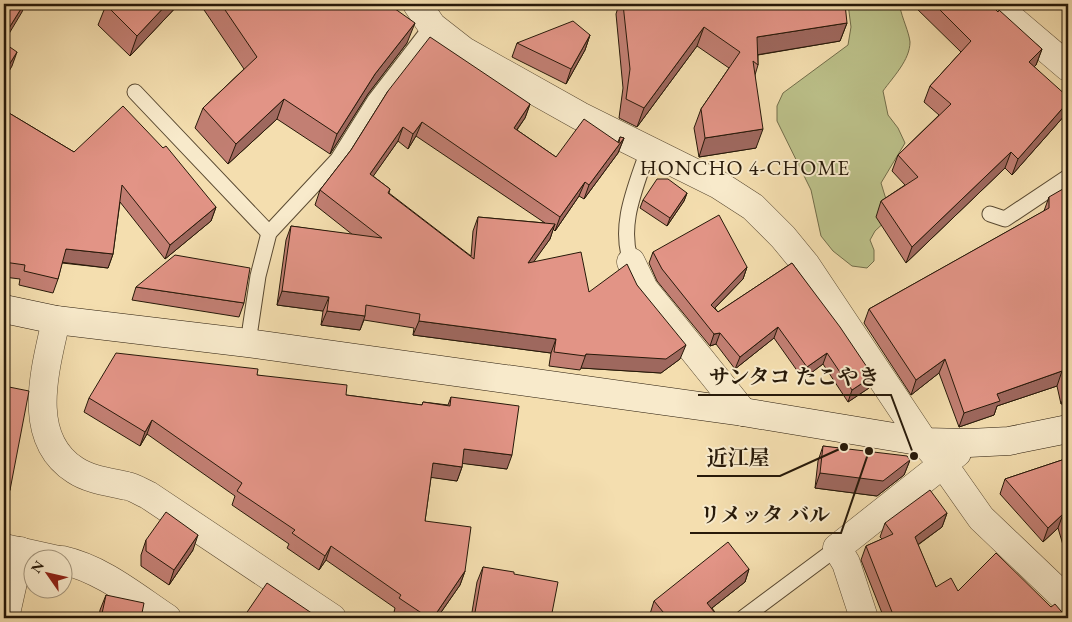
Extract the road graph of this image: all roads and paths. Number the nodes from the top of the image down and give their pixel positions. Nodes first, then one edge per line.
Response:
1 (425, 15) edge
2 (1008, 16) edge
3 (1068, 67) edge
4 (135, 92) dead end
5 (648, 150) junction
6 (1068, 177) edge
7 (990, 214) dead end
8 (269, 233) junction
9 (631, 262) joint
10 (4, 309) edge
11 (56, 320) junction
12 (248, 343) junction
13 (743, 412) junction
14 (1068, 429) edge
15 (924, 442) junction
16 (969, 444) junction
17 (943, 464) junction
18 (837, 548) junction
19 (12, 549) edge
20 (72, 562) edge
21 (1068, 601) edge
22 (163, 617) edge
23 (5, 618) edge
24 (332, 618) edge
25 (743, 618) edge
26 (864, 618) edge

1 - 5 street
1 - 8 lane
2 - 3 street
4 - 8 lane
5 - 9 lane
5 - 15 street
6 - 7 lane
8 - 12 lane
9 - 13 street
10 - 11 street
11 - 12 street
11 - 24 street
12 - 13 street
13 - 15 street
14 - 16 street
15 - 16 street
15 - 17 street
16 - 17 street
17 - 18 street
17 - 21 street
18 - 25 lane
18 - 26 street
19 - 23 street
20 - 22 street

